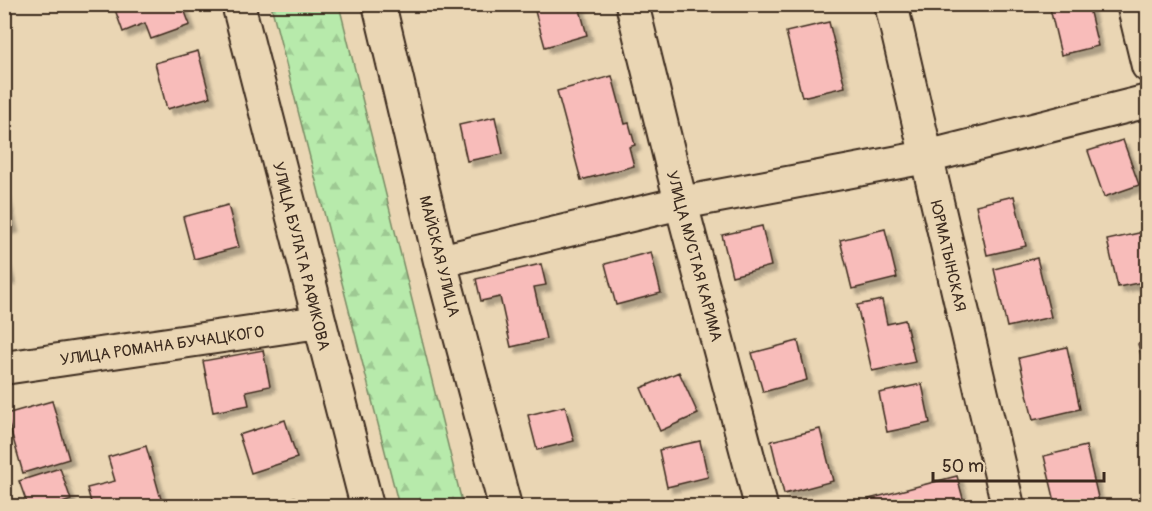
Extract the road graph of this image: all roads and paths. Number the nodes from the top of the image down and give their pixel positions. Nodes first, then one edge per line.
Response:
1 (238, 4) edge
2 (379, 4) edge
3 (632, 4) edge
4 (891, 4) edge
5 (1132, 4) edge
6 (1148, 66) edge
7 (1148, 101) edge
8 (926, 157) junction
9 (681, 203) junction
10 (440, 261) junction
11 (320, 322) junction
12 (4, 368) edge
13 (367, 507) edge
14 (505, 507) edge
15 (761, 507) edge
16 (1008, 507) edge

1 - 11 street, УЛИЦА БУЛАТА РАФИКОВА
2 - 10 street, МАЙСКАЯ УЛИЦА
3 - 9 street, УЛИЦА МУСТАЯ КАРИМА
4 - 8 street, ЮРМАТЫНСКАЯ
5 - 6 street
7 - 8 street
8 - 9 street
8 - 16 street, ЮРМАТЫНСКАЯ
9 - 10 street
9 - 15 street, УЛИЦА МУСТАЯ КАРИМА
10 - 14 street, МАЙСКАЯ УЛИЦА
11 - 12 street, УЛИЦА РОМАНА БУЧАЦКОГО
11 - 13 street, УЛИЦА БУЛАТА РАФИКОВА

